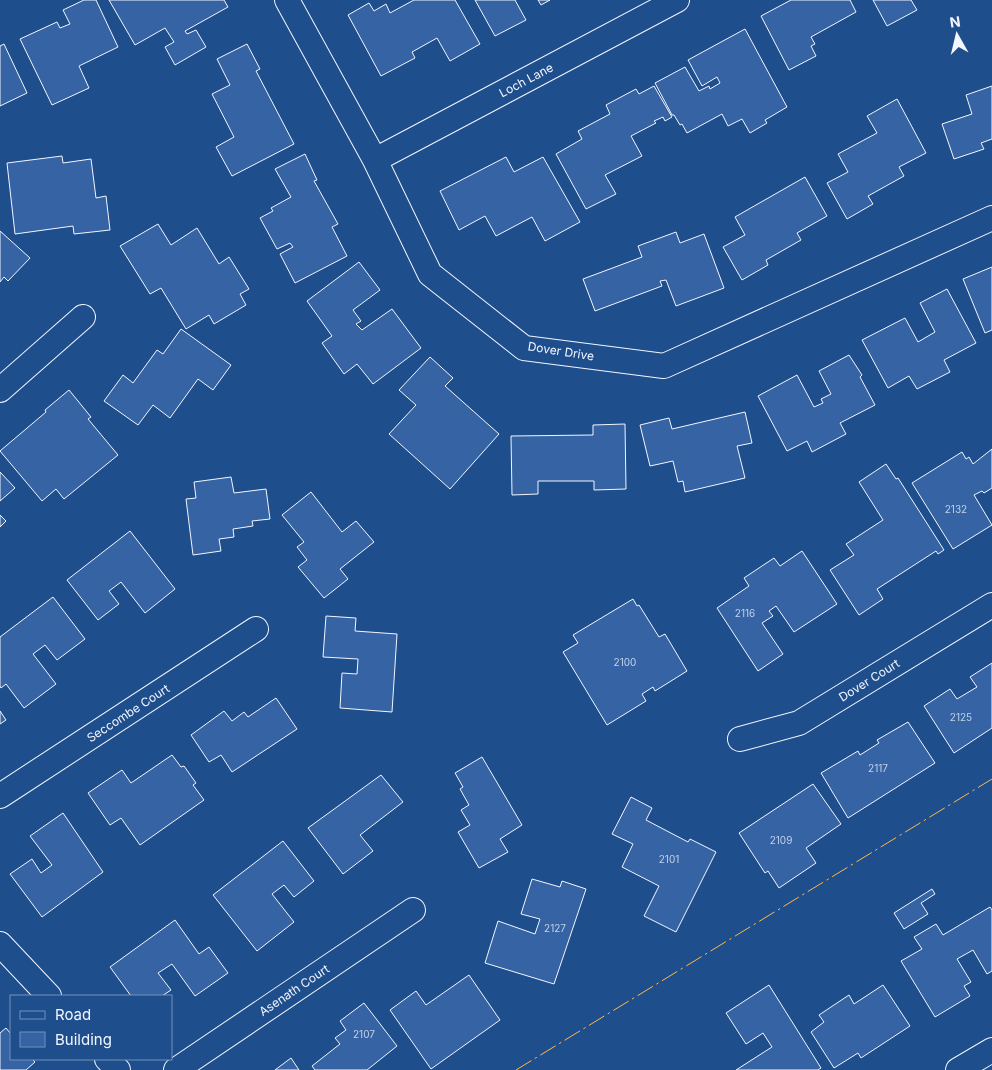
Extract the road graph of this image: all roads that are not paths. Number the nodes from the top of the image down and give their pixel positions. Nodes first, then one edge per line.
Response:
1 (288, 0) edge
2 (677, 0) edge
3 (375, 160) junction
4 (992, 218) edge
5 (83, 317) dead end
6 (0, 390) edge
7 (992, 605) edge
8 (256, 629) dead end
9 (740, 739) dead end
10 (0, 796) edge
11 (413, 910) dead end
12 (0, 944) edge
13 (48, 995) edge
14 (992, 1050) edge
15 (108, 1060) edge
16 (118, 1070) edge
17 (176, 1070) edge
18 (958, 1070) edge

1 - 3 street, Dover Drive
2 - 3 street, Loch Lane
3 - 4 street, Dover Drive
5 - 6 street
7 - 9 street, Dover Court
8 - 10 street, Seccombe Court
11 - 17 street, Asenath Court
12 - 13 street
14 - 18 street
15 - 16 street

